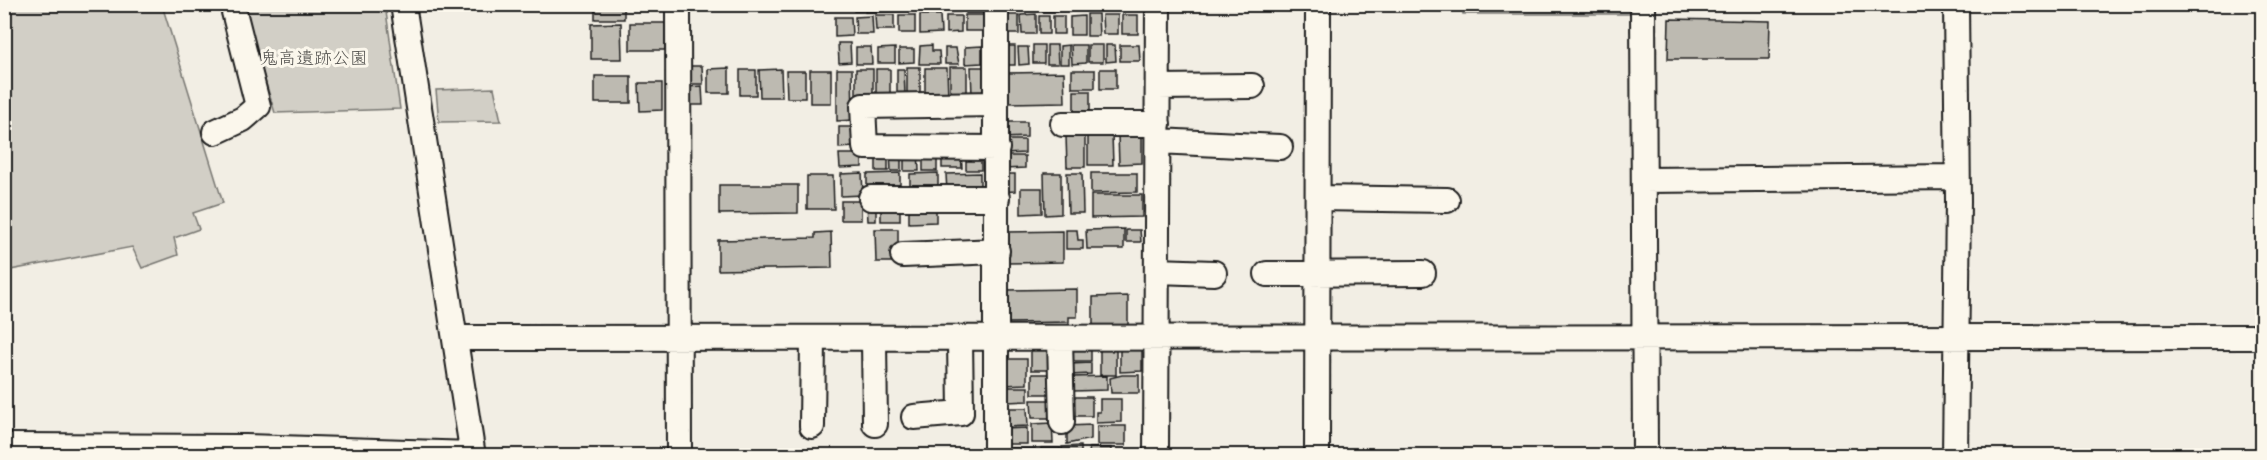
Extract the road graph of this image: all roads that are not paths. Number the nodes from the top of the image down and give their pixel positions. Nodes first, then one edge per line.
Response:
1 (232, 4) edge
2 (403, 4) edge
3 (678, 4) edge
4 (996, 4) edge
5 (1158, 4) edge
6 (1318, 4) edge
7 (1643, 4) edge
8 (1956, 4) edge
9 (1158, 87) junction
10 (1252, 87) dead end
11 (996, 104) junction
12 (1063, 124) dead end
13 (215, 132) dead end
14 (1158, 133) junction
15 (1280, 147) dead end
16 (997, 148) junction
17 (1958, 177) junction
18 (1644, 180) junction
19 (871, 198) dead end
20 (997, 198) junction
21 (1318, 198) junction
22 (1447, 200) dead end
23 (997, 251) junction
24 (903, 255) dead end
25 (1157, 271) junction
26 (1214, 273) dead end
27 (1423, 273) dead end
28 (1266, 274) dead end
29 (1318, 274) junction
30 (1954, 337) junction
31 (2262, 337) edge
32 (457, 339) junction
33 (813, 339) junction
34 (874, 339) junction
35 (960, 339) junction
36 (998, 339) junction
37 (1060, 339) junction
38 (1157, 339) junction
39 (1318, 339) junction
40 (1644, 339) junction
41 (679, 340) junction
42 (914, 417) dead end
43 (1062, 422) dead end
44 (875, 424) dead end
45 (812, 426) dead end
46 (4, 446) edge
47 (245, 451) edge
48 (473, 455) edge
49 (996, 455) edge
50 (679, 456) edge
51 (1156, 456) edge
52 (1317, 456) edge
53 (1645, 456) edge
54 (1954, 456) edge

1 - 13 street
2 - 32 street
3 - 41 street
4 - 11 street
5 - 9 street
6 - 21 street
7 - 18 street
8 - 17 street
9 - 10 street
9 - 14 street
11 - 16 street
11 - 16 street
12 - 14 street
14 - 15 street
14 - 25 street
16 - 20 street
17 - 18 street
17 - 30 street
18 - 40 street
19 - 20 street
20 - 23 street
21 - 22 street
21 - 29 street
23 - 24 street
23 - 36 street
25 - 26 street
25 - 38 street
27 - 29 street
28 - 29 street
29 - 39 street
30 - 31 street
30 - 40 street
30 - 54 street
32 - 41 street
32 - 48 street
33 - 34 street
33 - 41 street
33 - 45 street
34 - 35 street
34 - 44 street
35 - 36 street
35 - 42 street
36 - 37 street
36 - 49 street
37 - 38 street
37 - 43 street
38 - 39 street
38 - 51 street
39 - 40 street
39 - 52 street
40 - 53 street
41 - 50 street
46 - 47 street
47 - 48 street

